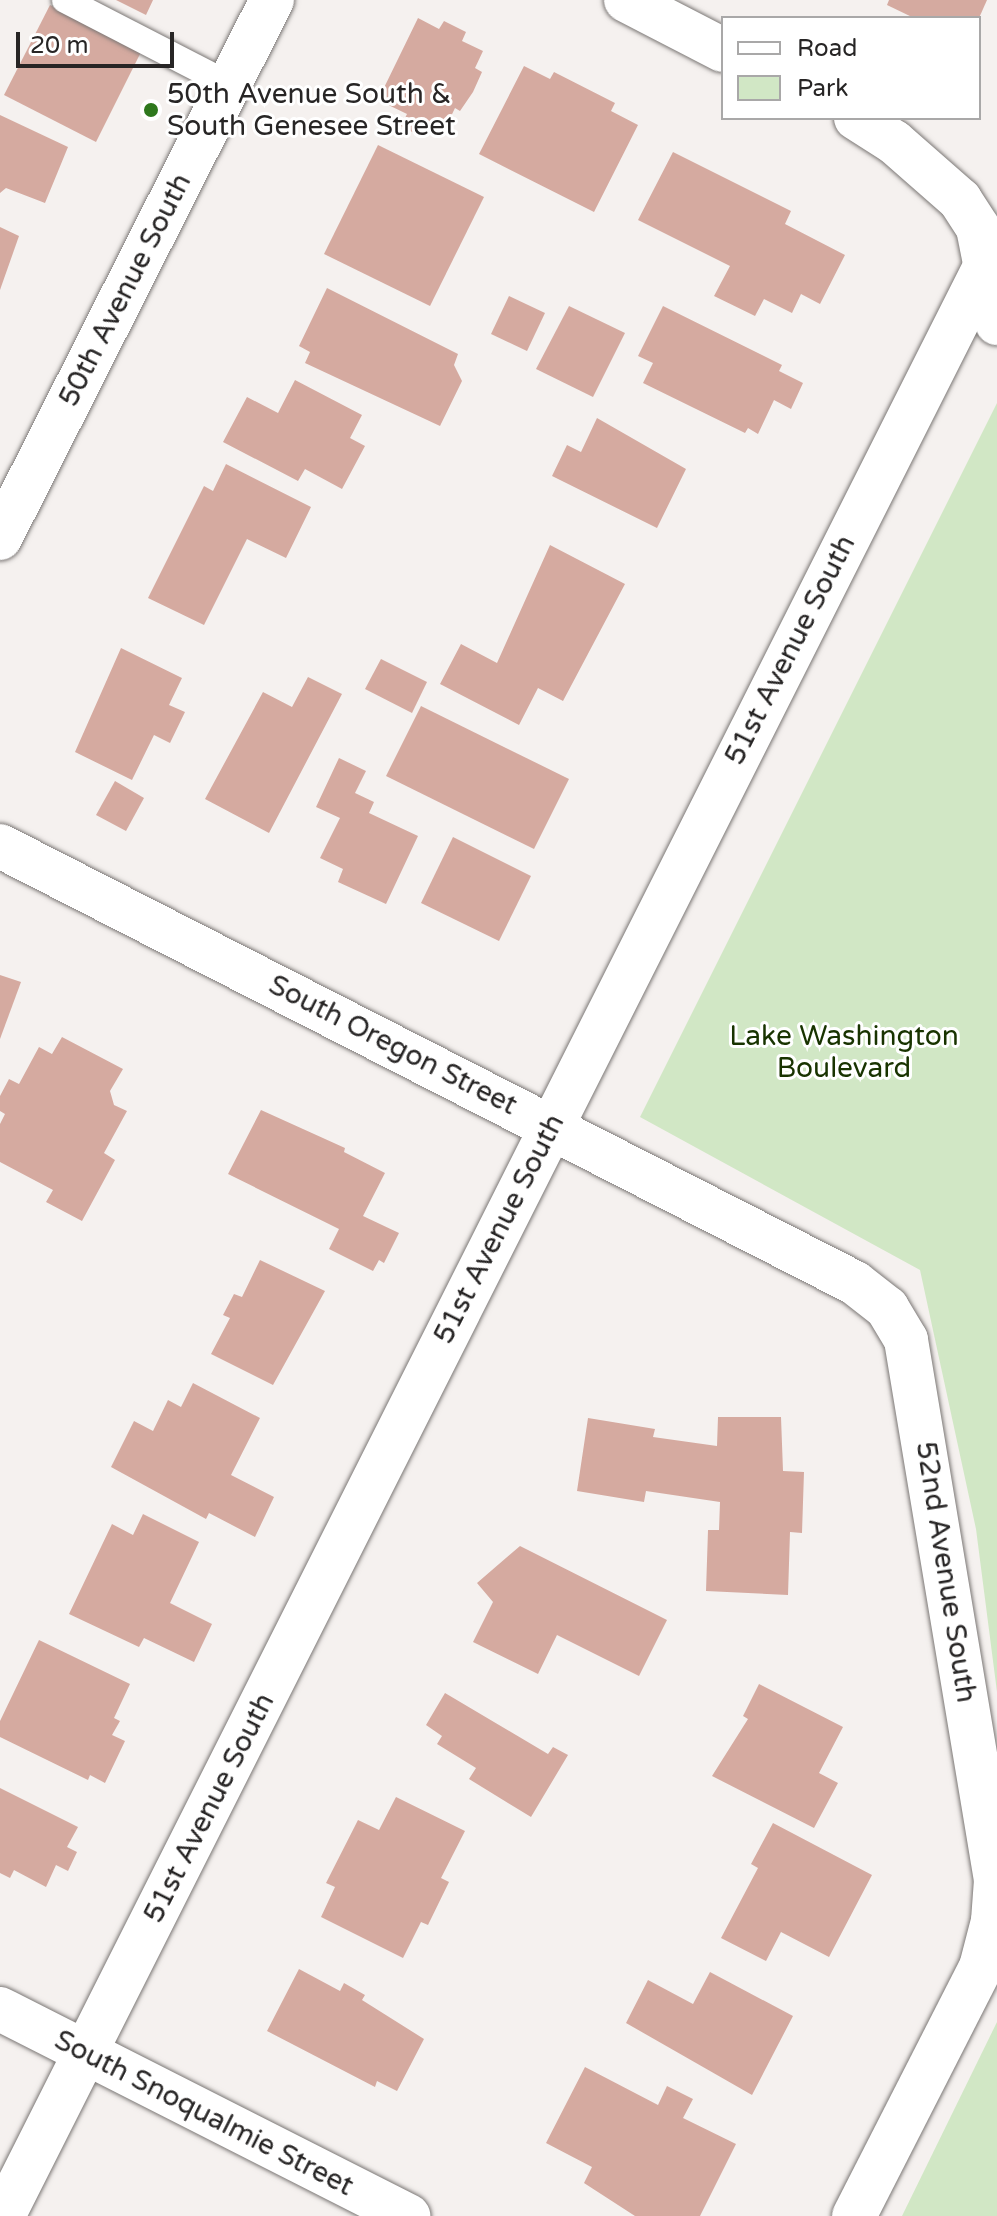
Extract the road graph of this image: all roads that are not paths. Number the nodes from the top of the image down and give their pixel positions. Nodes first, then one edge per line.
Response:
1 (65, 0) edge
2 (272, 0) edge
3 (626, 0) edge
4 (721, 49) edge
5 (228, 84) junction
6 (859, 120) edge
7 (992, 252) edge
8 (997, 323) edge
9 (0, 538) edge
10 (0, 846) edge
11 (551, 1126) junction
12 (912, 1374) joint
13 (0, 2009) edge
14 (85, 2054) junction
15 (3, 2216) edge
16 (408, 2216) edge
17 (854, 2216) edge

1 - 5 lane
2 - 5 street, 50th Avenue South
3 - 4 street
5 - 9 street, 50th Avenue South
6 - 7 street
7 - 8 street
7 - 11 street, 51st Avenue South
10 - 11 street, South Oregon Street
11 - 12 street, South Oregon Street
11 - 14 street, 51st Avenue South
12 - 17 street, 52nd Avenue South
13 - 14 street, South Snoqualmie Street
14 - 15 street, 51st Avenue South
14 - 16 street, South Snoqualmie Street

